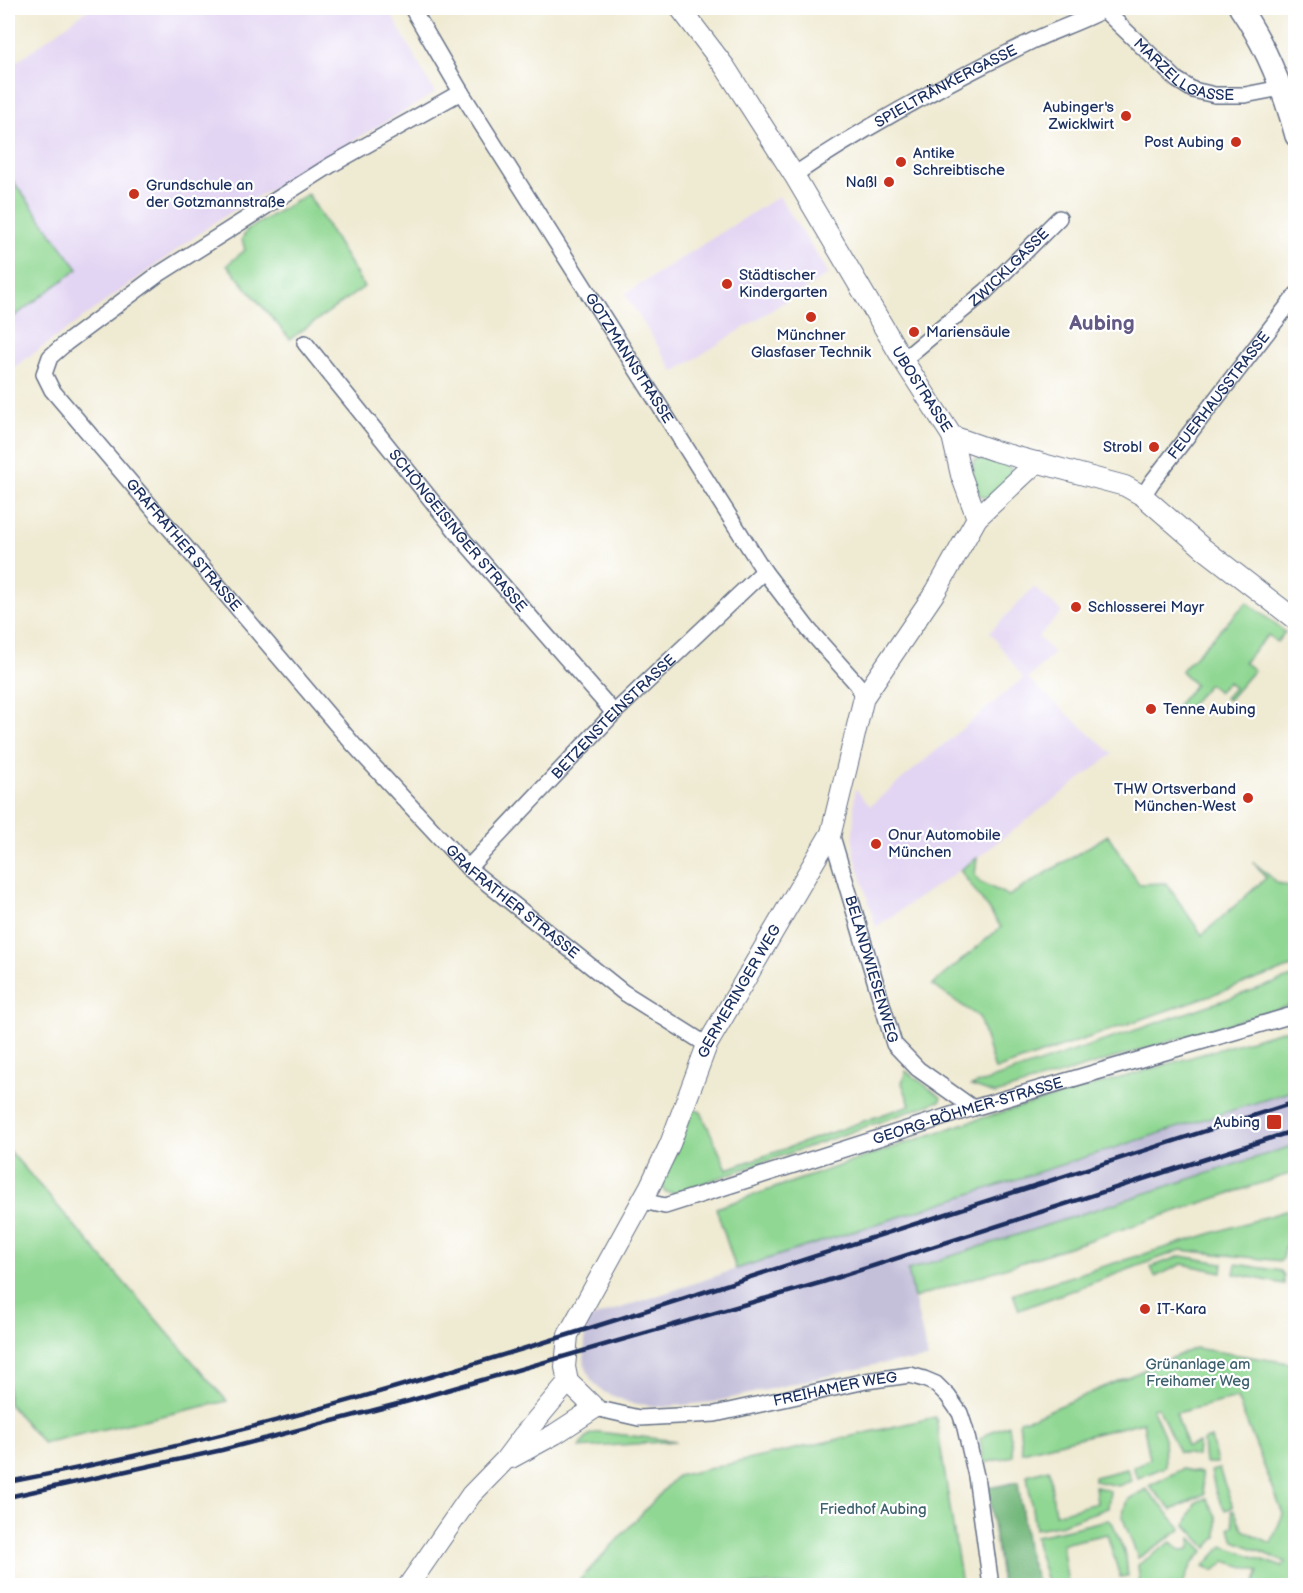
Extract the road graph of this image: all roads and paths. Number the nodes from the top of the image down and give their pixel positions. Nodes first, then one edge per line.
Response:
1 (412, 8) edge
2 (680, 8) edge
3 (1240, 8) edge
4 (1103, 9) edge
5 (1281, 88) junction
6 (461, 92) junction
7 (1296, 136) edge
8 (794, 175) junction
9 (1059, 218) dead end
10 (1296, 295) edge
11 (305, 343) dead end
12 (903, 360) junction
13 (952, 436) junction
14 (1037, 462) junction
15 (1143, 496) junction
16 (976, 518) junction
17 (764, 571) junction
18 (1296, 620) edge
19 (864, 697) junction
20 (614, 713) junction
21 (831, 833) junction
22 (468, 868) junction
23 (1296, 1014) edge
24 (706, 1044) junction
25 (973, 1108) junction
26 (643, 1201) junction
27 (568, 1382) junction
28 (595, 1408) junction
29 (504, 1461) junction
30 (408, 1586) edge
31 (991, 1586) edge

1 - 6 street, GOTZMANNSTRASSE
2 - 8 street, UBOSTRASSE
3 - 5 main road
4 - 5 street, MARZELLGASSE
4 - 8 street, SPIELTRÄNKERGASSE
5 - 7 main road
6 - 17 street, GOTZMANNSTRASSE
6 - 22 street, GRAFRATHER STRASSE
8 - 12 street, UBOSTRASSE
9 - 12 street, ZWICKLGASSE
10 - 15 street, FEUERHAUSSTRASSE
11 - 20 street, SCHÖNGEISINGER STRASSE
12 - 13 street, UBOSTRASSE
13 - 14 street, UBOSTRASSE
13 - 16 street
14 - 15 street, UBOSTRASSE
14 - 16 street, GERMERINGER WEG
15 - 18 street, UBOSTRASSE
16 - 19 street, GERMERINGER WEG
17 - 19 street, GOTZMANNSTRASSE
17 - 20 street, BETZENSTEINSTRASSE
19 - 21 street, GERMERINGER WEG
20 - 22 street, BETZENSTEINSTRASSE
21 - 24 street, GERMERINGER WEG
21 - 25 street, BELANDWIESENWEG
22 - 24 street, GRAFRATHER STRASSE
23 - 25 street, GEORG-BÖHMER-STRASSE
24 - 26 street, GERMERINGER WEG
25 - 26 street, GEORG-BÖHMER-STRASSE
26 - 27 street, GERMERINGER WEG
27 - 28 street
27 - 29 street
28 - 29 street
28 - 31 street, FREIHAMER WEG
29 - 30 street

